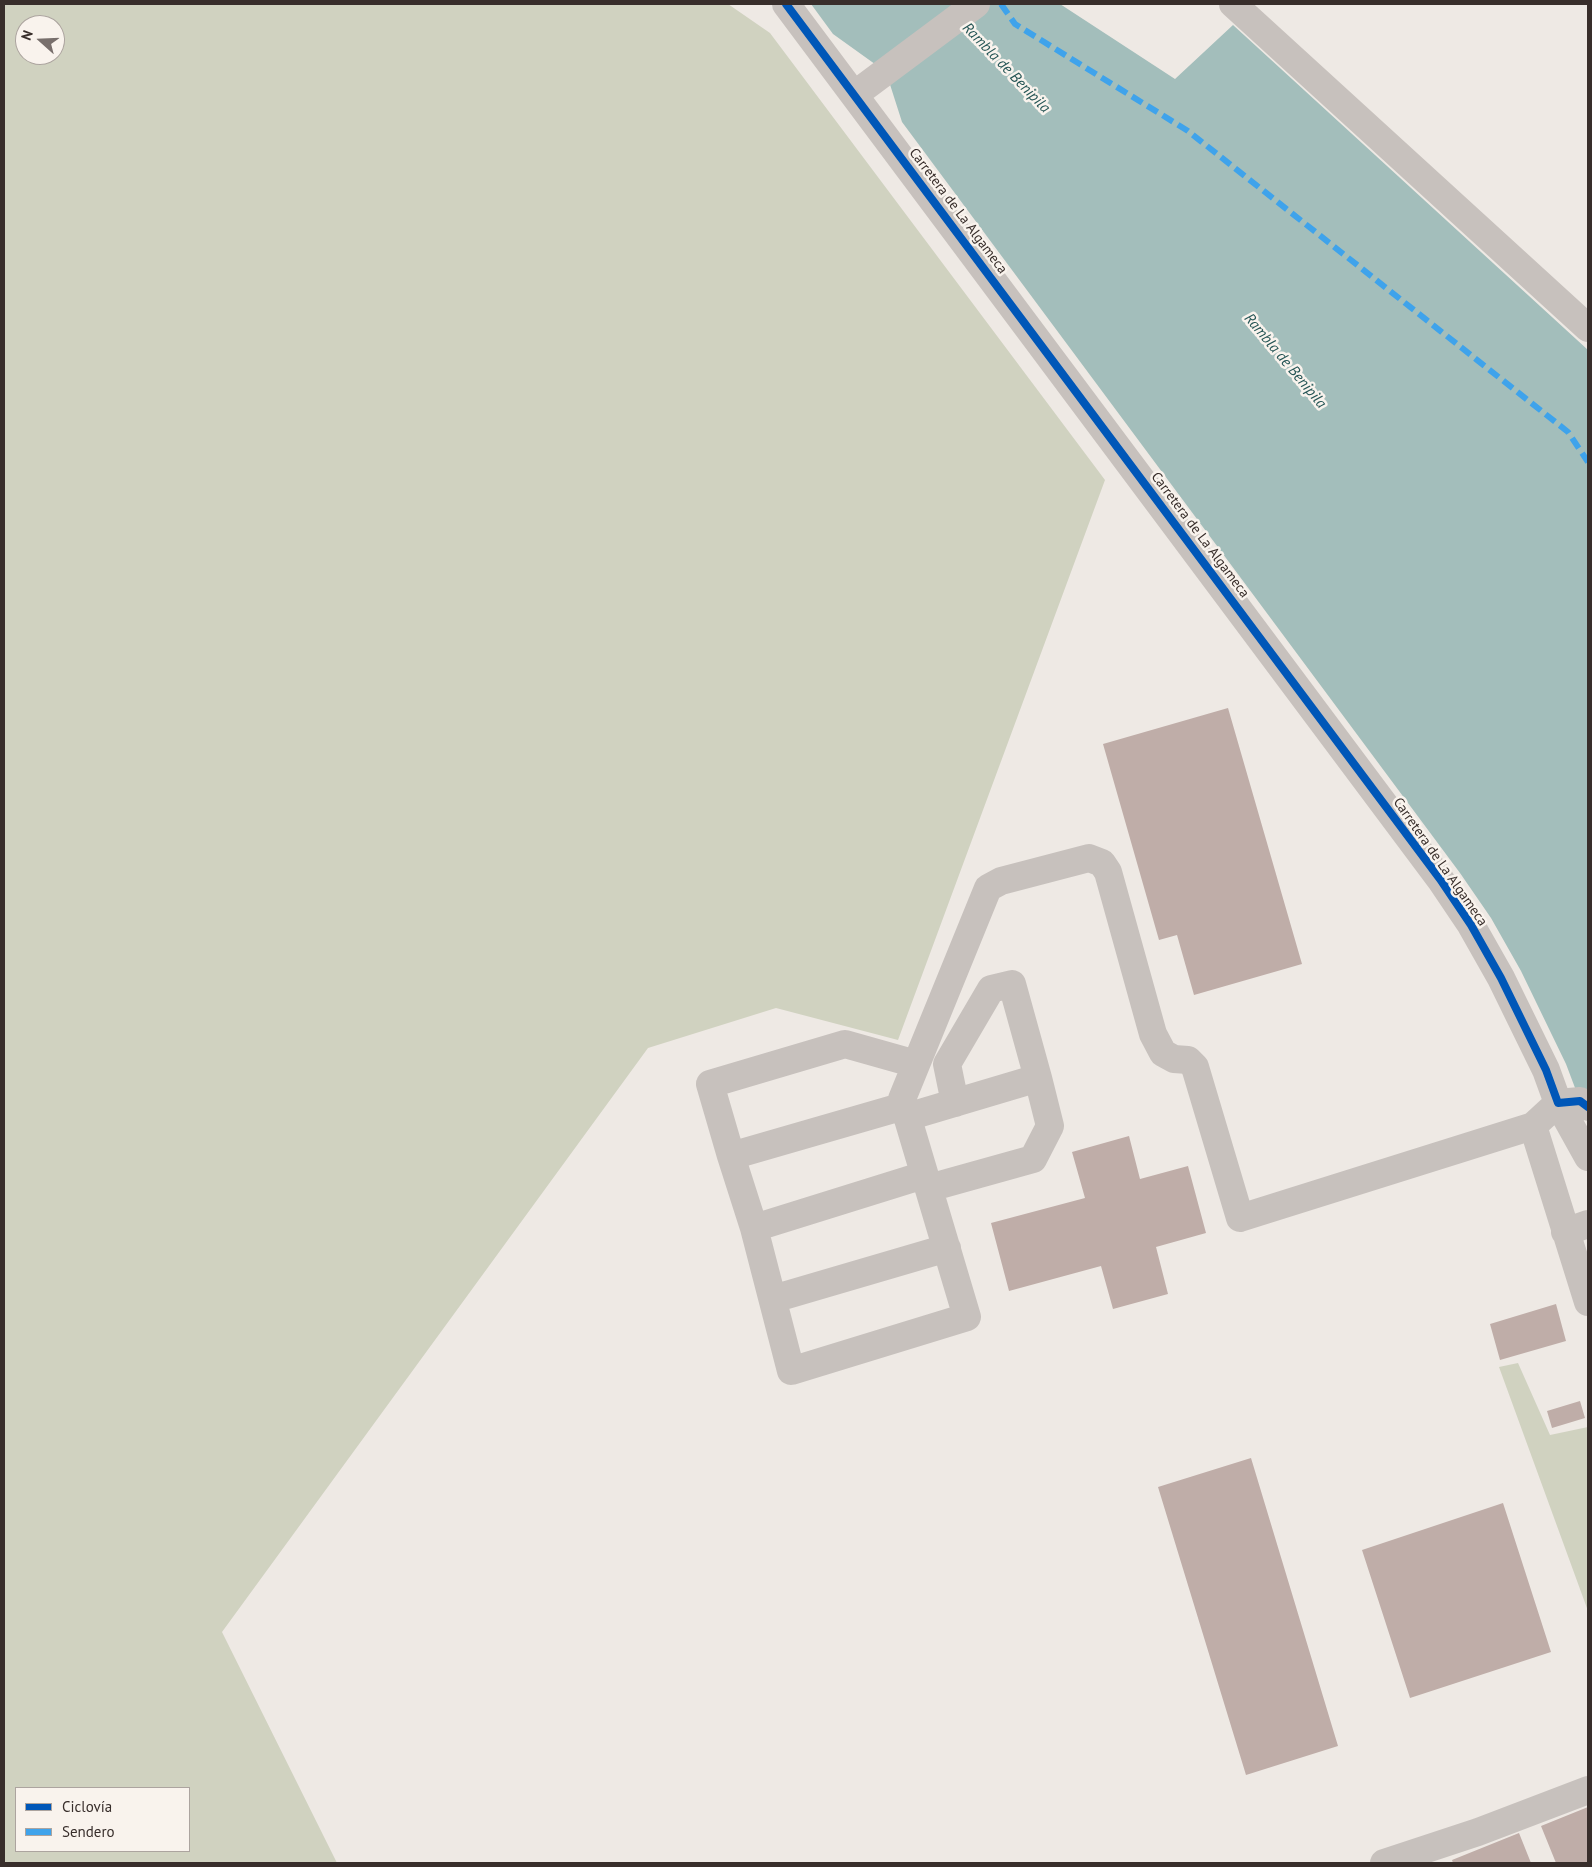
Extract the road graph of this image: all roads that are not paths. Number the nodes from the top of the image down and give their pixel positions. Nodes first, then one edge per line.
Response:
1 (786, 4) edge
2 (976, 4) edge
3 (1233, 4) edge
4 (854, 95) junction
5 (1588, 328) edge
6 (916, 1064) junction
7 (1038, 1078) junction
8 (955, 1103) junction
9 (1558, 1104) junction
10 (1588, 1107) edge
11 (905, 1111) junction
12 (1533, 1126) junction
13 (731, 1156) junction
14 (1588, 1157) edge
15 (926, 1181) junction
16 (754, 1228) junction
17 (1577, 1228) edge
18 (947, 1248) junction
19 (773, 1299) junction
20 (1588, 1302) edge
21 (1588, 1790) edge
22 (1384, 1863) edge

1 - 4 street, Carretera de La Algameca
2 - 4 street
3 - 5 street
4 - 9 street, Carretera de La Algameca
6 - 11 street
6 - 12 street
6 - 13 street
7 - 8 street
7 - 8 street
7 - 15 street
8 - 11 street
9 - 10 street
9 - 12 street
9 - 14 street, Carretera de La Algameca
11 - 13 street
11 - 15 street
12 - 17 street
13 - 16 street
15 - 16 street
15 - 18 street
16 - 19 street
17 - 20 street
18 - 19 street
18 - 19 street
21 - 22 street

